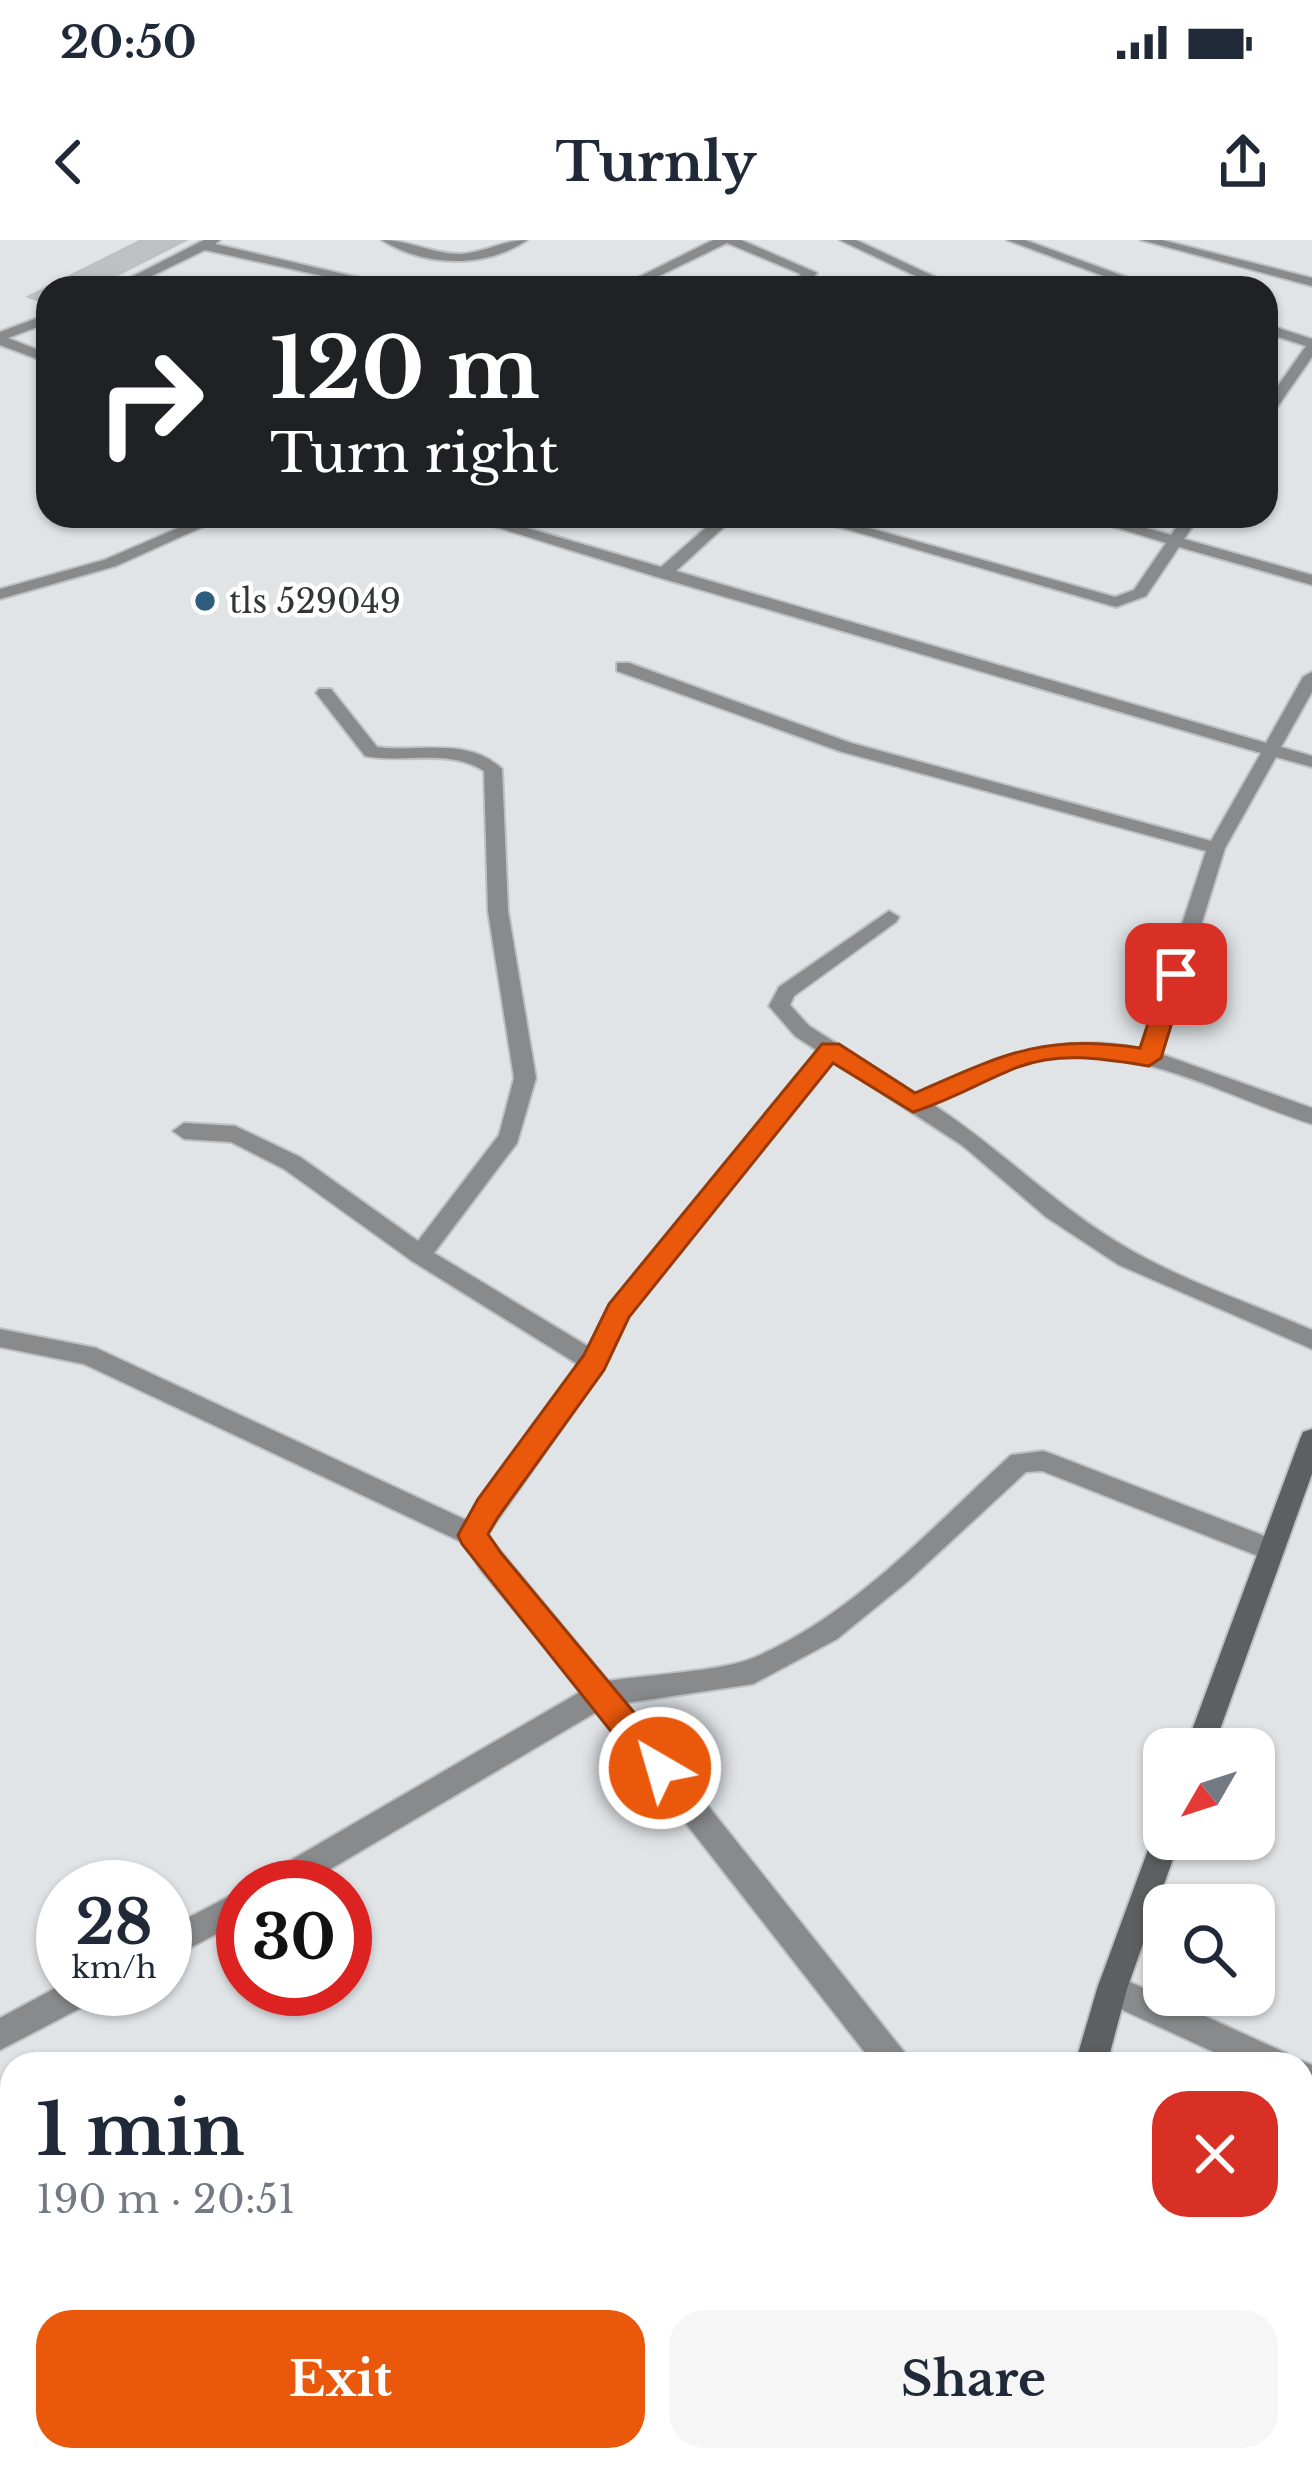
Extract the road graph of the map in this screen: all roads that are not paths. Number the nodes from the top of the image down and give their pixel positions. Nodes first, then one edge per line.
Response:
1 (388, 240) edge
2 (521, 240) edge
3 (726, 240) edge
4 (846, 240) edge
5 (1013, 240) edge
6 (1147, 240) edge
7 (210, 243) edge
8 (142, 276) edge
9 (346, 276) edge
10 (649, 276) edge
11 (808, 276) edge
12 (926, 276) edge
13 (1115, 276) edge
14 (1312, 282) edge
15 (36, 322) edge
16 (1278, 333) edge
17 (0, 339) edge
18 (1312, 346) edge
19 (36, 354) edge
20 (1278, 395) edge
21 (191, 528) edge
22 (509, 528) edge
23 (715, 528) edge
24 (852, 528) edge
25 (1136, 528) edge
26 (1183, 528) edge
27 (1176, 538) junction
28 (663, 574) junction
29 (1312, 580) edge
30 (1, 592) edge
31 (623, 667) dead end
32 (1312, 677) edge
33 (325, 693) dead end
34 (1270, 751) junction
35 (1312, 762) edge
36 (1216, 848) junction
37 (889, 916) dead end
38 (830, 1050) junction
39 (1149, 1058) junction
40 (913, 1103) junction
41 (1312, 1116) edge
42 (184, 1131) dead end
43 (420, 1255) junction
44 (0, 1338) edge
45 (1312, 1340) edge
46 (594, 1362) junction
47 (1309, 1453) edge
48 (473, 1535) junction
49 (1270, 1550) junction
50 (602, 1694) junction
51 (1206, 1728) edge
52 (318, 1860) edge
53 (1158, 1860) edge
54 (1112, 1989) junction
55 (36, 2016) edge
56 (0, 2035) edge
57 (885, 2052) edge
58 (1094, 2052) edge
59 (1249, 2052) edge

1 - 2 street
3 - 10 street
3 - 11 street
4 - 12 street
5 - 13 street
6 - 14 street
7 - 8 street
7 - 9 street
15 - 17 street
16 - 18 street
17 - 19 street
18 - 20 street
21 - 30 street
22 - 28 street
23 - 28 street
24 - 27 street
25 - 27 street
26 - 27 street
27 - 29 street
28 - 34 street
31 - 36 street
32 - 34 street
33 - 43 street
34 - 35 street
34 - 36 street
36 - 39 street
37 - 38 street
38 - 40 street
38 - 46 street
39 - 40 street
39 - 41 street
40 - 45 street
42 - 43 street
43 - 46 street
44 - 48 street
46 - 48 street
47 - 49 main road
48 - 50 street
49 - 50 street
49 - 51 main road
50 - 52 street
50 - 57 street
53 - 54 main road
54 - 58 main road
54 - 59 street
55 - 56 street

